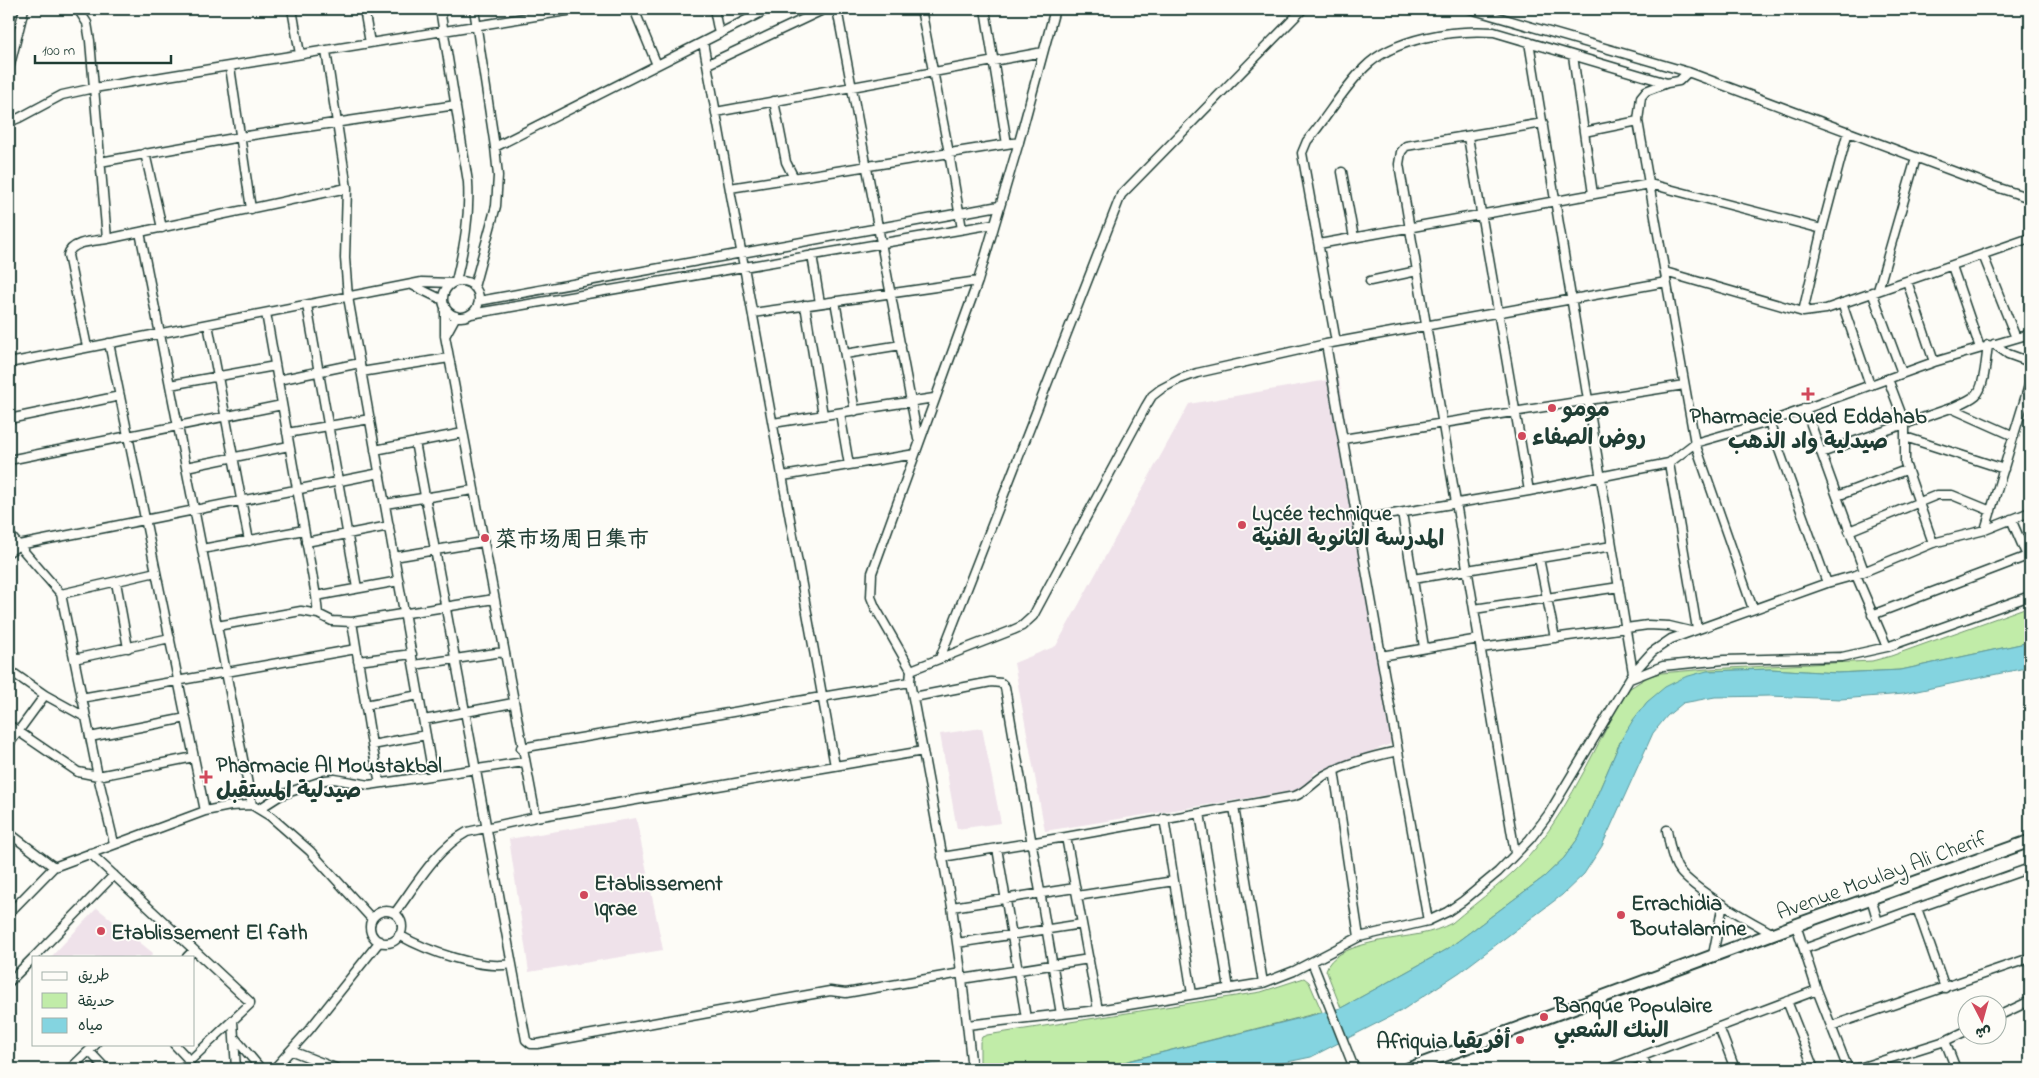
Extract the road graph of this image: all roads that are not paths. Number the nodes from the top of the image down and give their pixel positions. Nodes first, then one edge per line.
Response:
1 (24, 9) edge
2 (78, 9) edge
3 (292, 9) edge
4 (364, 9) edge
5 (440, 9) edge
6 (474, 9) edge
7 (579, 9) edge
8 (634, 9) edge
9 (714, 9) edge
10 (768, 9) edge
11 (825, 9) edge
12 (837, 9) edge
13 (921, 9) edge
14 (985, 9) edge
15 (1055, 9) edge
16 (1303, 9) edge
17 (1470, 9) edge
18 (476, 25) junction
19 (444, 31) junction
20 (719, 34) junction
21 (703, 42) junction
22 (1529, 42) junction
23 (370, 43) junction
24 (326, 51) junction
25 (1043, 52) junction
26 (300, 54) junction
27 (1573, 56) junction
28 (995, 61) junction
29 (708, 64) junction
30 (657, 65) junction
31 (230, 67) junction
32 (9, 69) edge
33 (933, 72) junction
34 (1688, 72) junction
35 (1667, 83) junction
36 (852, 87) junction
37 (94, 88) junction
38 (774, 101) junction
39 (456, 105) junction
40 (716, 112) junction
41 (1638, 121) junction
42 (9, 122) edge
43 (338, 122) junction
44 (1543, 123) junction
45 (1848, 131) junction
46 (1584, 132) junction
47 (240, 137) junction
48 (1468, 137) junction
49 (1019, 142) junction
50 (1007, 144) junction
51 (495, 147) junction
52 (145, 153) junction
53 (949, 153) junction
54 (1916, 158) junction
55 (100, 162) junction
56 (867, 166) junction
57 (1342, 172) dead end
58 (794, 178) junction
59 (1650, 184) junction
60 (347, 188) junction
61 (730, 188) junction
62 (1593, 194) junction
63 (2030, 198) edge
64 (1556, 201) junction
65 (999, 206) junction
66 (252, 210) junction
67 (959, 213) junction
68 (1482, 214) junction
69 (994, 224) junction
70 (162, 228) junction
71 (878, 228) junction
72 (1410, 228) junction
73 (962, 229) junction
74 (1822, 229) junction
75 (140, 232) junction
76 (1354, 238) junction
77 (2030, 238) edge
78 (107, 239) junction
79 (881, 243) junction
80 (1319, 244) junction
81 (742, 253) junction
82 (1983, 254) junction
83 (812, 255) junction
84 (744, 266) junction
85 (1952, 266) junction
86 (1417, 271) junction
87 (1665, 272) junction
88 (978, 280) junction
89 (1370, 281) dead end
90 (1907, 281) junction
91 (454, 282) junction
92 (1666, 282) junction
93 (412, 285) junction
94 (474, 287) junction
95 (1875, 291) junction
96 (891, 293) junction
97 (348, 297) junction
98 (1572, 299) junction
99 (479, 301) junction
100 (835, 301) junction
101 (444, 303) junction
102 (820, 303) junction
103 (1842, 303) junction
104 (307, 305) junction
105 (805, 305) junction
106 (1499, 312) junction
107 (1803, 312) junction
108 (266, 313) junction
109 (753, 313) junction
110 (471, 314) junction
111 (456, 316) junction
112 (208, 324) junction
113 (1426, 326) junction
114 (160, 333) junction
115 (2030, 334) edge
116 (444, 336) junction
117 (2016, 338) junction
118 (1336, 342) junction
119 (109, 343) junction
120 (1326, 344) junction
121 (901, 345) junction
122 (1991, 345) junction
123 (87, 347) junction
124 (1980, 348) junction
125 (845, 354) junction
126 (449, 358) junction
127 (9, 362) edge
128 (1934, 362) junction
129 (2030, 362) edge
130 (360, 363) junction
131 (275, 366) junction
132 (319, 372) junction
133 (362, 372) junction
134 (1902, 373) junction
135 (218, 376) junction
136 (1888, 379) junction
137 (278, 380) junction
138 (2030, 382) edge
139 (1684, 385) junction
140 (1870, 385) junction
141 (170, 386) junction
142 (120, 396) junction
143 (934, 398) junction
144 (1588, 400) junction
145 (911, 402) junction
146 (282, 406) junction
147 (2027, 406) edge
148 (1805, 408) junction
149 (1952, 408) junction
150 (855, 410) junction
151 (1516, 412) junction
152 (840, 413) junction
153 (823, 416) junction
154 (225, 417) junction
155 (9, 419) edge
156 (370, 419) junction
157 (1769, 422) junction
158 (773, 423) junction
159 (1443, 423) junction
160 (1905, 424) junction
161 (328, 426) junction
162 (178, 427) junction
163 (287, 433) junction
164 (463, 434) junction
165 (2014, 436) junction
166 (128, 437) junction
167 (1905, 437) junction
168 (1343, 439) junction
169 (919, 441) junction
170 (415, 442) junction
171 (1695, 443) junction
172 (289, 446) junction
173 (375, 450) junction
174 (1821, 453) junction
175 (915, 454) junction
176 (233, 458) junction
177 (9, 460) edge
178 (1669, 464) junction
179 (850, 465) junction
180 (186, 467) junction
181 (2004, 469) junction
182 (1906, 470) junction
183 (380, 473) junction
184 (783, 476) junction
185 (1601, 478) junction
186 (338, 481) junction
187 (297, 490) junction
188 (473, 490) junction
189 (1529, 491) junction
190 (1837, 496) junction
191 (426, 498) junction
192 (241, 501) junction
193 (1456, 502) junction
194 (385, 504) junction
195 (1918, 504) junction
196 (194, 510) junction
197 (1991, 511) junction
198 (2030, 512) edge
199 (1402, 513) junction
200 (2011, 519) junction
201 (145, 520) junction
202 (1357, 520) junction
203 (389, 526) junction
204 (304, 530) junction
205 (1849, 530) junction
206 (1985, 530) junction
207 (9, 534) edge
208 (348, 534) junction
209 (249, 541) junction
210 (306, 542) junction
211 (483, 542) junction
212 (1933, 543) junction
213 (19, 545) junction
214 (1612, 546) junction
215 (202, 549) junction
216 (436, 550) junction
217 (9, 552) edge
218 (2029, 555) edge
219 (394, 557) junction
220 (1539, 558) junction
221 (1467, 569) junction
222 (156, 572) junction
223 (1860, 573) junction
224 (1413, 579) junction
225 (116, 582) junction
226 (399, 582) junction
227 (1827, 583) junction
228 (1619, 587) junction
229 (357, 588) junction
230 (61, 594) junction
231 (316, 596) junction
232 (2030, 596) edge
233 (1547, 598) junction
234 (494, 599) junction
235 (446, 606) junction
236 (1474, 609) junction
237 (1753, 609) junction
238 (405, 613) junction
239 (318, 614) junction
240 (1872, 615) junction
241 (352, 622) junction
242 (217, 626) junction
243 (1626, 627) junction
244 (1694, 630) junction
245 (170, 638) junction
246 (1554, 638) junction
247 (1479, 639) junction
248 (1424, 647) junction
249 (1887, 647) junction
250 (128, 648) junction
251 (1480, 648) junction
252 (356, 649) junction
253 (503, 652) junction
254 (412, 654) junction
255 (1381, 656) junction
256 (940, 658) junction
257 (74, 660) junction
258 (456, 660) junction
259 (358, 661) junction
260 (414, 665) junction
261 (9, 670) edge
262 (911, 670) junction
263 (226, 672) junction
264 (1632, 676) junction
265 (178, 681) junction
266 (910, 682) junction
267 (46, 695) junction
268 (419, 695) junction
269 (823, 697) junction
270 (914, 697) junction
271 (81, 698) junction
272 (513, 703) junction
273 (365, 705) junction
274 (466, 712) junction
275 (85, 717) junction
276 (186, 718) junction
277 (424, 720) junction
278 (9, 725) edge
279 (18, 731) junction
280 (426, 735) junction
281 (90, 737) junction
282 (9, 744) edge
283 (372, 745) junction
284 (521, 748) junction
285 (1398, 750) junction
286 (923, 751) junction
287 (194, 757) junction
288 (524, 762) junction
289 (835, 766) junction
290 (476, 769) junction
291 (1334, 770) junction
292 (433, 775) junction
293 (98, 776) junction
294 (380, 783) junction
295 (255, 807) junction
296 (1234, 807) junction
297 (205, 811) junction
298 (1200, 813) junction
299 (536, 817) junction
300 (1164, 818) junction
301 (487, 828) junction
302 (1667, 830) dead end
303 (9, 833) edge
304 (1066, 838) junction
305 (2030, 841) edge
306 (114, 843) junction
307 (1032, 843) junction
308 (997, 848) junction
309 (90, 852) junction
310 (1515, 854) junction
311 (942, 858) junction
312 (54, 867) junction
313 (2030, 868) edge
314 (114, 875) junction
315 (1174, 881) junction
316 (1076, 892) junction
317 (1040, 893) junction
318 (1870, 898) junction
319 (1006, 899) junction
320 (1723, 904) junction
321 (952, 907) junction
322 (1917, 908) junction
323 (395, 913) junction
324 (9, 914) edge
325 (372, 920) junction
326 (1428, 921) junction
327 (1878, 922) junction
328 (1082, 924) junction
329 (1796, 924) junction
330 (1046, 930) junction
331 (1773, 934) junction
332 (1012, 935) junction
333 (399, 936) junction
334 (1359, 937) junction
335 (380, 941) junction
336 (957, 943) junction
337 (1804, 949) junction
338 (194, 950) junction
339 (1712, 955) junction
340 (35, 956) edge
341 (188, 956) edge
342 (2030, 958) edge
343 (32, 959) edge
344 (1089, 960) junction
345 (1312, 962) junction
346 (511, 964) junction
347 (1052, 965) junction
348 (1018, 970) junction
349 (962, 976) junction
350 (9, 982) edge
351 (1263, 982) junction
352 (1945, 988) junction
353 (1229, 989) junction
354 (1817, 990) junction
355 (1192, 994) junction
356 (1788, 1001) junction
357 (2030, 1002) edge
358 (1098, 1010) junction
359 (2006, 1013) edge
360 (1061, 1014) junction
361 (1026, 1018) junction
362 (233, 1021) junction
363 (967, 1025) junction
364 (1831, 1026) junction
365 (1719, 1027) junction
366 (1956, 1036) edge
367 (234, 1037) junction
368 (1945, 1041) junction
369 (94, 1046) edge
370 (176, 1046) edge
371 (89, 1051) junction
372 (292, 1051) junction
373 (1642, 1056) junction
374 (190, 1061) junction
375 (275, 1067) edge
376 (1354, 1067) edge
377 (70, 1069) edge
378 (106, 1069) edge
379 (182, 1069) edge
380 (236, 1069) edge
381 (261, 1069) edge
382 (266, 1069) edge
383 (338, 1069) edge
384 (972, 1069) edge
385 (1411, 1069) edge
386 (1608, 1069) edge
387 (1648, 1069) edge
388 (1735, 1069) edge
389 (1814, 1069) edge
390 (1848, 1069) edge
391 (1856, 1069) edge
392 (1956, 1069) edge

1 - 32 street
2 - 37 street
3 - 26 street
4 - 23 street
5 - 19 street
6 - 18 street
7 - 18 street
8 - 30 street
9 - 20 street
10 - 20 street
11 - 29 street
12 - 36 street
13 - 33 street
14 - 28 street
15 - 25 street
16 - 256 street
17 - 34 street
18 - 19 street
18 - 51 street
19 - 23 street
19 - 39 street
20 - 21 street
21 - 29 street
21 - 30 street
22 - 27 street
22 - 44 street
22 - 80 street
23 - 24 street
24 - 26 street
24 - 43 street
25 - 28 street
25 - 49 street
26 - 31 street
27 - 35 street
27 - 46 street
28 - 33 street
28 - 50 street
29 - 40 street
30 - 51 street
31 - 37 street
31 - 47 street
33 - 36 street
33 - 53 street
34 - 35 street
34 - 45 street
35 - 41 street
36 - 38 street
36 - 56 street
37 - 42 street
37 - 55 street
38 - 40 street
38 - 58 street
39 - 43 street
39 - 91 street
40 - 61 street
41 - 46 street
41 - 59 street
43 - 47 street
43 - 60 street
44 - 48 street
44 - 64 street
45 - 54 street
45 - 74 street
46 - 62 street
47 - 52 street
47 - 66 street
48 - 68 street
48 - 72 street
49 - 50 street
49 - 65 street
50 - 53 street
51 - 94 street
52 - 55 street
52 - 70 street
53 - 56 street
53 - 67 street
54 - 63 street
54 - 95 street
55 - 78 street
56 - 58 street
56 - 71 street
57 - 76 street
58 - 61 street
59 - 62 street
59 - 74 street
59 - 87 street
60 - 66 street
60 - 97 street
61 - 81 street
62 - 64 street
64 - 68 street
64 - 98 street
65 - 67 street
65 - 69 street
66 - 70 street
67 - 71 street
67 - 73 street
68 - 72 street
68 - 106 street
69 - 73 street
69 - 88 street
70 - 75 street
71 - 79 street
71 - 81 street
72 - 76 street
72 - 86 street
73 - 79 street
74 - 107 street
75 - 78 street
75 - 114 street
76 - 80 street
77 - 82 street
78 - 123 street
79 - 83 street
79 - 96 street
80 - 118 street
81 - 84 street
81 - 99 street
82 - 85 street
82 - 117 street
83 - 84 street
83 - 102 street
84 - 109 street
84 - 110 street
85 - 90 street
85 - 124 street
86 - 89 street
86 - 113 street
87 - 92 street
87 - 107 street
88 - 96 street
88 - 143 street
90 - 95 street
90 - 128 street
91 - 93 street
91 - 94 street
91 - 101 street
92 - 98 street
92 - 139 street
93 - 97 street
93 - 101 street
94 - 99 street
95 - 103 street
95 - 134 street
96 - 100 street
96 - 121 street
97 - 104 street
97 - 130 street
98 - 106 street
98 - 144 street
99 - 110 street
100 - 102 street
100 - 125 street
101 - 111 street
101 - 116 street
102 - 105 street
103 - 107 street
103 - 140 street
104 - 108 street
104 - 132 street
105 - 109 street
105 - 153 street
106 - 113 street
106 - 151 street
108 - 112 street
108 - 131 street
109 - 158 street
110 - 111 street
111 - 116 street
112 - 114 street
112 - 135 street
113 - 118 street
113 - 159 street
114 - 119 street
114 - 141 street
115 - 117 street
116 - 126 street
117 - 122 street
118 - 120 street
119 - 123 street
119 - 142 street
120 - 168 street
120 - 256 street
121 - 125 street
121 - 145 street
122 - 124 street
122 - 129 street
122 - 149 street
123 - 127 street
124 - 128 street
125 - 150 street
126 - 133 street
126 - 164 street
128 - 134 street
130 - 132 street
130 - 133 street
131 - 135 street
131 - 137 street
132 - 137 street
132 - 161 street
133 - 156 street
134 - 136 street
135 - 141 street
135 - 154 street
136 - 140 street
136 - 160 street
137 - 146 street
138 - 147 street
139 - 144 street
139 - 171 street
140 - 148 street
141 - 162 street
142 - 155 street
142 - 166 street
143 - 145 street
143 - 169 street
144 - 151 street
144 - 185 street
145 - 150 street
145 - 169 street
146 - 154 street
146 - 163 street
147 - 165 street
148 - 157 street
148 - 174 street
149 - 160 street
149 - 165 street
150 - 152 street
151 - 159 street
151 - 189 street
152 - 153 street
152 - 179 street
153 - 158 street
154 - 162 street
154 - 176 street
156 - 161 street
156 - 173 street
157 - 171 street
157 - 227 street
158 - 184 street
159 - 168 street
159 - 193 street
160 - 167 street
160 - 174 street
161 - 163 street
161 - 186 street
162 - 166 street
162 - 180 street
163 - 172 street
164 - 170 street
164 - 188 street
165 - 181 street
166 - 177 street
166 - 201 street
167 - 181 street
167 - 182 street
168 - 202 street
169 - 175 street
170 - 173 street
170 - 191 street
171 - 178 street
171 - 237 street
172 - 176 street
172 - 187 street
173 - 183 street
174 - 190 street
175 - 179 street
175 - 262 street
176 - 180 street
176 - 192 street
178 - 185 street
178 - 244 street
179 - 184 street
180 - 196 street
181 - 197 street
182 - 190 street
182 - 195 street
183 - 186 street
183 - 194 street
184 - 269 street
185 - 189 street
185 - 214 street
186 - 187 street
186 - 208 street
187 - 192 street
187 - 204 street
188 - 191 street
188 - 211 street
189 - 193 street
190 - 205 street
191 - 194 street
191 - 216 street
192 - 196 street
192 - 209 street
193 - 199 street
193 - 221 street
194 - 203 street
195 - 197 street
195 - 205 street
195 - 212 street
196 - 201 street
196 - 215 street
197 - 206 street
198 - 200 street
199 - 202 street
199 - 224 street
200 - 206 street
200 - 218 street
201 - 213 street
201 - 222 street
202 - 255 street
203 - 208 street
203 - 219 street
204 - 209 street
204 - 210 street
205 - 223 street
206 - 212 street
207 - 213 street
208 - 210 street
208 - 229 street
209 - 215 street
210 - 231 street
211 - 216 street
211 - 234 street
212 - 223 street
213 - 217 street
213 - 230 street
214 - 220 street
214 - 228 street
215 - 242 street
216 - 219 street
216 - 235 street
218 - 240 street
219 - 226 street
220 - 221 street
220 - 233 street
221 - 224 street
221 - 236 street
222 - 225 street
222 - 245 street
223 - 227 street
223 - 240 street
224 - 248 street
225 - 230 street
225 - 250 street
226 - 229 street
226 - 238 street
227 - 237 street
228 - 233 street
228 - 243 street
229 - 231 street
230 - 257 street
231 - 239 street
232 - 249 street
233 - 236 street
233 - 246 street
234 - 235 street
234 - 253 street
235 - 238 street
235 - 258 street
236 - 247 street
237 - 244 street
238 - 241 street
238 - 254 street
239 - 241 street
239 - 242 street
240 - 249 street
241 - 252 street
242 - 263 street
243 - 244 street
243 - 246 street
243 - 264 street
244 - 264 street
245 - 250 street
245 - 265 street
246 - 251 street
247 - 248 street
247 - 251 street
248 - 255 street
249 - 264 street
250 - 257 street
251 - 310 street
252 - 259 street
252 - 263 street
253 - 258 street
253 - 272 street
254 - 259 street
254 - 260 street
255 - 285 street
256 - 262 street
257 - 271 street
258 - 260 street
258 - 274 street
259 - 273 street
260 - 268 street
261 - 267 street
262 - 266 street
263 - 265 street
263 - 295 street
264 - 310 street
265 - 271 street
265 - 276 street
266 - 269 street
266 - 270 street
267 - 275 street
267 - 279 street
268 - 273 street
268 - 277 street
269 - 284 street
269 - 289 street
270 - 286 street
270 - 307 street
271 - 275 street
272 - 274 street
272 - 284 street
273 - 283 street
274 - 277 street
274 - 290 street
275 - 281 street
276 - 281 street
276 - 287 street
277 - 280 street
278 - 279 street
279 - 282 street
279 - 293 street
280 - 283 street
280 - 292 street
281 - 293 street
283 - 294 street
284 - 288 street
285 - 291 street
285 - 326 street
286 - 289 street
286 - 311 street
287 - 293 street
287 - 297 street
288 - 290 street
288 - 299 street
289 - 299 street
290 - 292 street
290 - 301 street
291 - 296 street
291 - 334 street
292 - 294 street
293 - 306 street
294 - 295 street
295 - 297 street
295 - 325 street
296 - 298 street
296 - 351 street
297 - 306 street
298 - 300 street
298 - 353 street
299 - 301 street
300 - 304 street
300 - 315 street
301 - 323 street
301 - 346 street
302 - 320 street
303 - 312 street
304 - 307 street
304 - 316 street
305 - 318 main road, Avenue Moulay Ali Cherif
306 - 309 street
307 - 308 street
307 - 317 street
308 - 311 street
308 - 319 street
309 - 312 street
309 - 314 street
310 - 326 street
311 - 321 street
312 - 324 street
313 - 322 street
314 - 338 street
314 - 340 street
315 - 316 street
315 - 355 street
316 - 317 street
316 - 328 street
317 - 319 street
317 - 330 street
318 - 327 street
318 - 329 main road, Avenue Moulay Ali Cherif
319 - 321 street
319 - 332 street
320 - 331 street
320 - 339 street
321 - 336 street
322 - 327 street
322 - 352 street
323 - 325 street
323 - 333 street
325 - 335 street
326 - 334 street
327 - 337 street
328 - 330 street
328 - 344 street
329 - 331 main road, Avenue Moulay Ali Cherif
329 - 337 street
330 - 332 street
330 - 347 street
331 - 339 main road, Avenue Moulay Ali Cherif
332 - 336 street
332 - 348 street
333 - 335 street
333 - 346 street
334 - 345 street
335 - 372 street
336 - 349 street
337 - 354 street
338 - 341 street
338 - 362 street
339 - 385 main road, Avenue Moulay Ali Cherif
342 - 352 street
343 - 350 street
344 - 347 street
344 - 358 street
345 - 351 street
345 - 376 street
346 - 349 street
347 - 348 street
347 - 360 street
348 - 349 street
348 - 361 street
349 - 363 street
351 - 353 street
352 - 364 street
353 - 355 street
354 - 356 street
354 - 364 street
355 - 358 street
356 - 365 street
356 - 389 street
357 - 359 street
358 - 360 street
360 - 361 street
361 - 363 street
362 - 367 street
362 - 374 street
363 - 384 street
364 - 390 street
365 - 373 street
365 - 388 street
366 - 368 street
367 - 380 street
367 - 381 street
368 - 391 street
368 - 392 street
369 - 371 street
370 - 374 street
371 - 377 street
371 - 378 street
372 - 375 street
372 - 383 street
373 - 386 street
373 - 387 street
374 - 379 street
375 - 382 street

